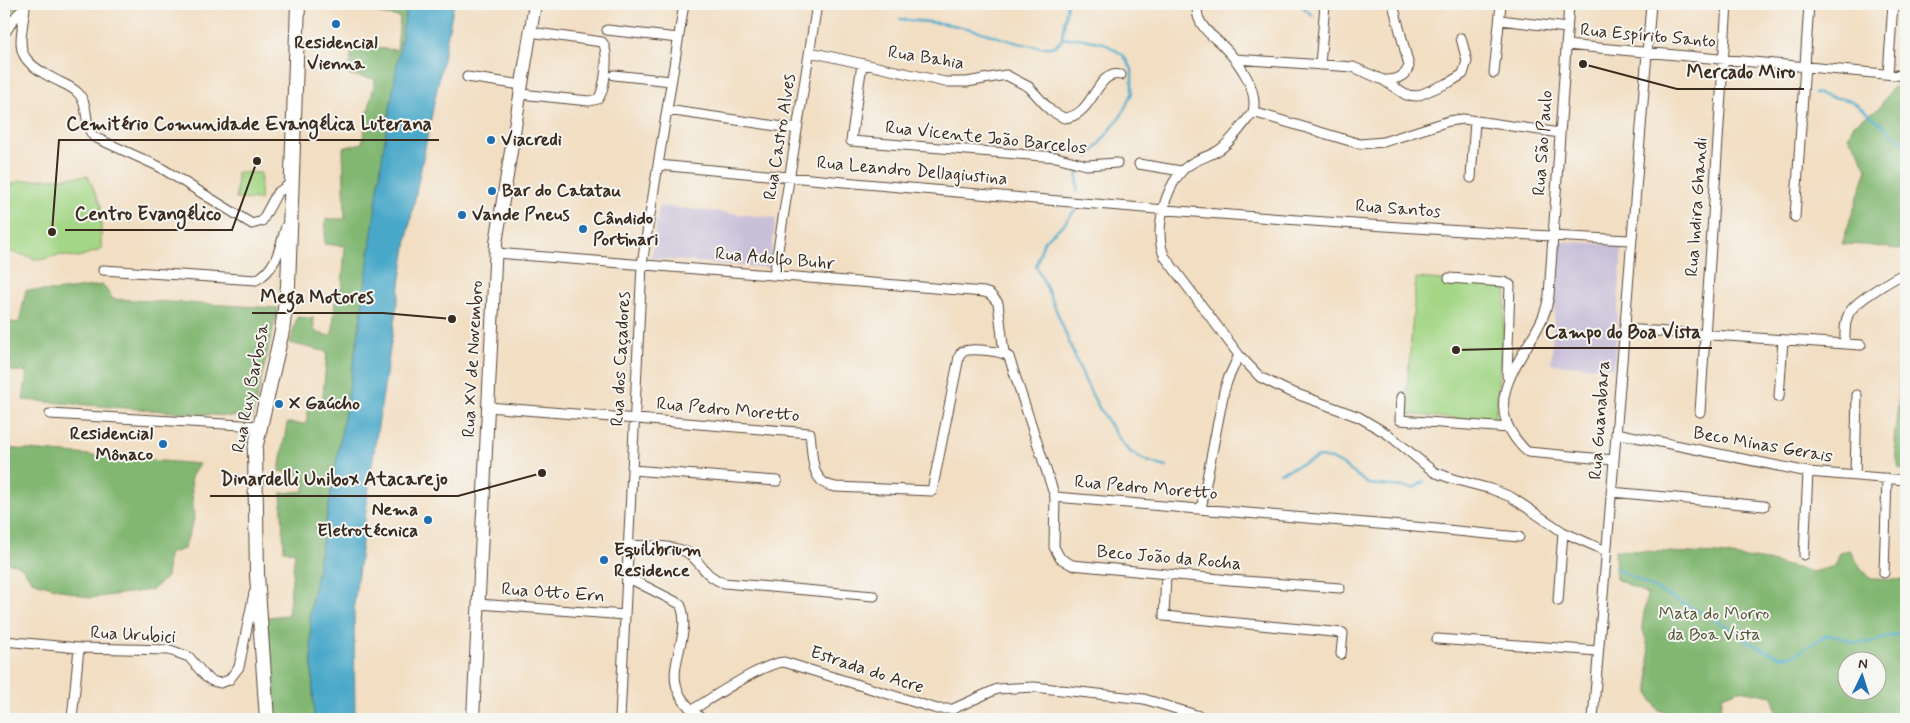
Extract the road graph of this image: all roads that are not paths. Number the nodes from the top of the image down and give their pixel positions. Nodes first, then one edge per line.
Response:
1 (298, 4) edge
2 (535, 4) edge
3 (684, 4) edge
4 (817, 4) edge
5 (1197, 4) edge
6 (1325, 4) edge
7 (1393, 4) edge
8 (1501, 4) edge
9 (1569, 4) edge
10 (1651, 4) edge
11 (1727, 4) edge
12 (1809, 4) edge
13 (1893, 4) edge
14 (27, 6) edge
15 (1500, 20) junction
16 (1567, 28) junction
17 (607, 30) dead end
18 (530, 32) junction
19 (4, 34) edge
20 (678, 38) junction
21 (1461, 38) dead end
22 (1566, 45) junction
23 (810, 52) junction
24 (1646, 52) junction
25 (1235, 59) junction
26 (1723, 59) junction
27 (862, 64) junction
28 (1320, 65) junction
29 (1805, 66) junction
30 (1494, 73) dead end
31 (1888, 74) junction
32 (614, 75) dead end
33 (1121, 75) dead end
34 (1906, 76) edge
35 (467, 77) dead end
36 (1383, 80) junction
37 (672, 82) junction
38 (521, 89) junction
39 (667, 110) junction
40 (1253, 112) junction
41 (1475, 121) junction
42 (797, 129) junction
43 (1560, 133) junction
44 (1117, 163) dead end
45 (1139, 164) dead end
46 (658, 165) junction
47 (1181, 171) junction
48 (790, 177) junction
49 (1471, 178) dead end
50 (293, 182) junction
51 (292, 207) junction
52 (1164, 209) junction
53 (1795, 217) dead end
54 (1554, 236) junction
55 (1631, 240) junction
56 (496, 253) junction
57 (642, 264) junction
58 (103, 270) dead end
59 (1906, 273) edge
60 (774, 275) junction
61 (1449, 278) dead end
62 (1624, 329) junction
63 (1705, 335) junction
64 (1783, 340) junction
65 (1845, 344) junction
66 (1861, 345) dead end
67 (1004, 353) junction
68 (1239, 355) junction
69 (1507, 386) junction
70 (1857, 395) dead end
71 (1401, 397) dead end
72 (1779, 397) dead end
73 (488, 407) junction
74 (1700, 412) dead end
75 (50, 414) dead end
76 (635, 419) junction
77 (259, 426) junction
78 (1509, 428) junction
79 (1616, 433) junction
80 (1614, 460) junction
81 (632, 470) junction
82 (1808, 472) junction
83 (1854, 476) junction
84 (1887, 478) junction
85 (1906, 480) edge
86 (778, 481) dead end
87 (1611, 492) junction
88 (1056, 497) junction
89 (1764, 506) dead end
90 (1201, 509) junction
91 (1564, 532) junction
92 (1519, 537) dead end
93 (628, 545) junction
94 (1606, 551) junction
95 (1804, 555) dead end
96 (1884, 573) dead end
97 (257, 575) junction
98 (1166, 575) junction
99 (627, 578) junction
100 (1340, 588) dead end
101 (874, 596) dead end
102 (1558, 601) dead end
103 (478, 604) junction
104 (625, 615) junction
105 (1437, 639) dead end
106 (4, 641) edge
107 (79, 648) junction
108 (1598, 650) junction
109 (1341, 654) dead end
110 (953, 709) junction
111 (692, 710) junction
112 (72, 719) edge
113 (267, 719) edge
114 (473, 719) edge
115 (620, 719) edge
116 (702, 719) edge
117 (952, 719) edge
118 (1209, 719) edge
119 (1593, 719) edge

1 - 50 main road, Rua Ruy Barbosa
2 - 18 main road, Rua XV de Novembro
3 - 20 street, Rua dos Caçadores
4 - 23 street, Rua Castro Alves
5 - 25 street
6 - 28 street
7 - 36 street
8 - 15 street
9 - 16 street, Rua São Paulo
10 - 24 street, Rua Guanabara
11 - 26 street, Rua Indira Ghandi
12 - 29 street
13 - 31 street
14 - 19 street
14 - 50 street
15 - 16 street
15 - 30 street
16 - 22 street, Rua São Paulo
17 - 20 street
18 - 38 main road, Rua XV de Novembro
18 - 38 street
20 - 37 street, Rua dos Caçadores
21 - 36 street
22 - 24 street, Rua Espírito Santo
22 - 43 street, Rua São Paulo
23 - 27 street, Rua Bahia
23 - 42 street, Rua Castro Alves
24 - 26 street, Rua Espírito Santo
24 - 55 street, Rua Guanabara
25 - 28 street
25 - 40 street
26 - 29 street, Rua Espírito Santo
26 - 63 street, Rua Indira Ghandi
27 - 33 street, Rua Bahia
27 - 44 street, Rua Vicente João Barcelos
28 - 36 street
29 - 31 street, Rua Espírito Santo
29 - 53 street
31 - 34 street, Rua Espírito Santo
32 - 37 street
35 - 38 street
37 - 39 street, Rua dos Caçadores
38 - 56 main road, Rua XV de Novembro
39 - 42 street
39 - 46 street, Rua dos Caçadores
40 - 41 street
40 - 47 street
41 - 43 street
41 - 49 street
42 - 48 street, Rua Castro Alves
43 - 54 street, Rua São Paulo
45 - 47 street
46 - 48 street, Rua Leandro Dellagiustina
46 - 57 street, Rua dos Caçadores
47 - 52 street
48 - 52 street, Rua Leandro Dellagiustina
48 - 60 street, Rua Castro Alves
50 - 51 main road, Rua Ruy Barbosa
51 - 58 street
51 - 77 main road, Rua Ruy Barbosa
52 - 54 street, Rua Santos
52 - 68 street
54 - 55 street, Rua Santos
54 - 69 street, Rua São Paulo
55 - 62 street, Rua Guanabara
56 - 57 street, Rua Adolfo Buhr
56 - 73 main road, Rua XV de Novembro
57 - 60 street, Rua Adolfo Buhr
57 - 76 street, Rua dos Caçadores
59 - 65 street
60 - 67 street, Rua Adolfo Buhr
61 - 69 street
62 - 63 street
62 - 79 street, Rua Guanabara
63 - 64 street
63 - 74 street, Rua Indira Ghandi
64 - 65 street
64 - 72 street
65 - 66 street
67 - 76 street, Rua Pedro Moretto
67 - 88 street, Rua Pedro Moretto
68 - 90 street
68 - 91 street
69 - 78 street
70 - 83 street
71 - 78 street
73 - 76 street, Rua Pedro Moretto
73 - 103 main road, Rua XV de Novembro
75 - 77 street
76 - 81 street, Rua dos Caçadores
77 - 97 main road, Rua Ruy Barbosa
78 - 80 street
79 - 80 street, Rua Guanabara
79 - 82 street, Beco Minas Gerais
80 - 87 street, Rua Guanabara
81 - 86 street
81 - 93 street, Rua dos Caçadores
82 - 83 street, Beco Minas Gerais
82 - 95 street
83 - 84 street, Beco Minas Gerais
84 - 85 street, Beco Minas Gerais
84 - 96 street
87 - 89 street
87 - 94 street, Rua Guanabara
88 - 90 street, Rua Pedro Moretto
88 - 98 street, Beco João da Rocha
90 - 92 street, Rua Pedro Moretto
91 - 94 street
91 - 102 street
93 - 99 street, Rua dos Caçadores
93 - 101 street
94 - 108 street, Rua Guanabara
97 - 107 street, Rua Urubici
97 - 113 main road, Rua Ruy Barbosa
98 - 100 street, Beco João da Rocha
98 - 109 street
99 - 104 street, Rua dos Caçadores
99 - 111 street
103 - 104 street, Rua Otto Ern
103 - 114 main road, Rua XV de Novembro
104 - 115 street, Rua dos Caçadores
105 - 108 street
106 - 107 street, Rua Urubici
107 - 112 street
108 - 119 street, Rua Guanabara
110 - 111 street, Estrada do Acre
110 - 117 street
110 - 118 street
111 - 116 street

